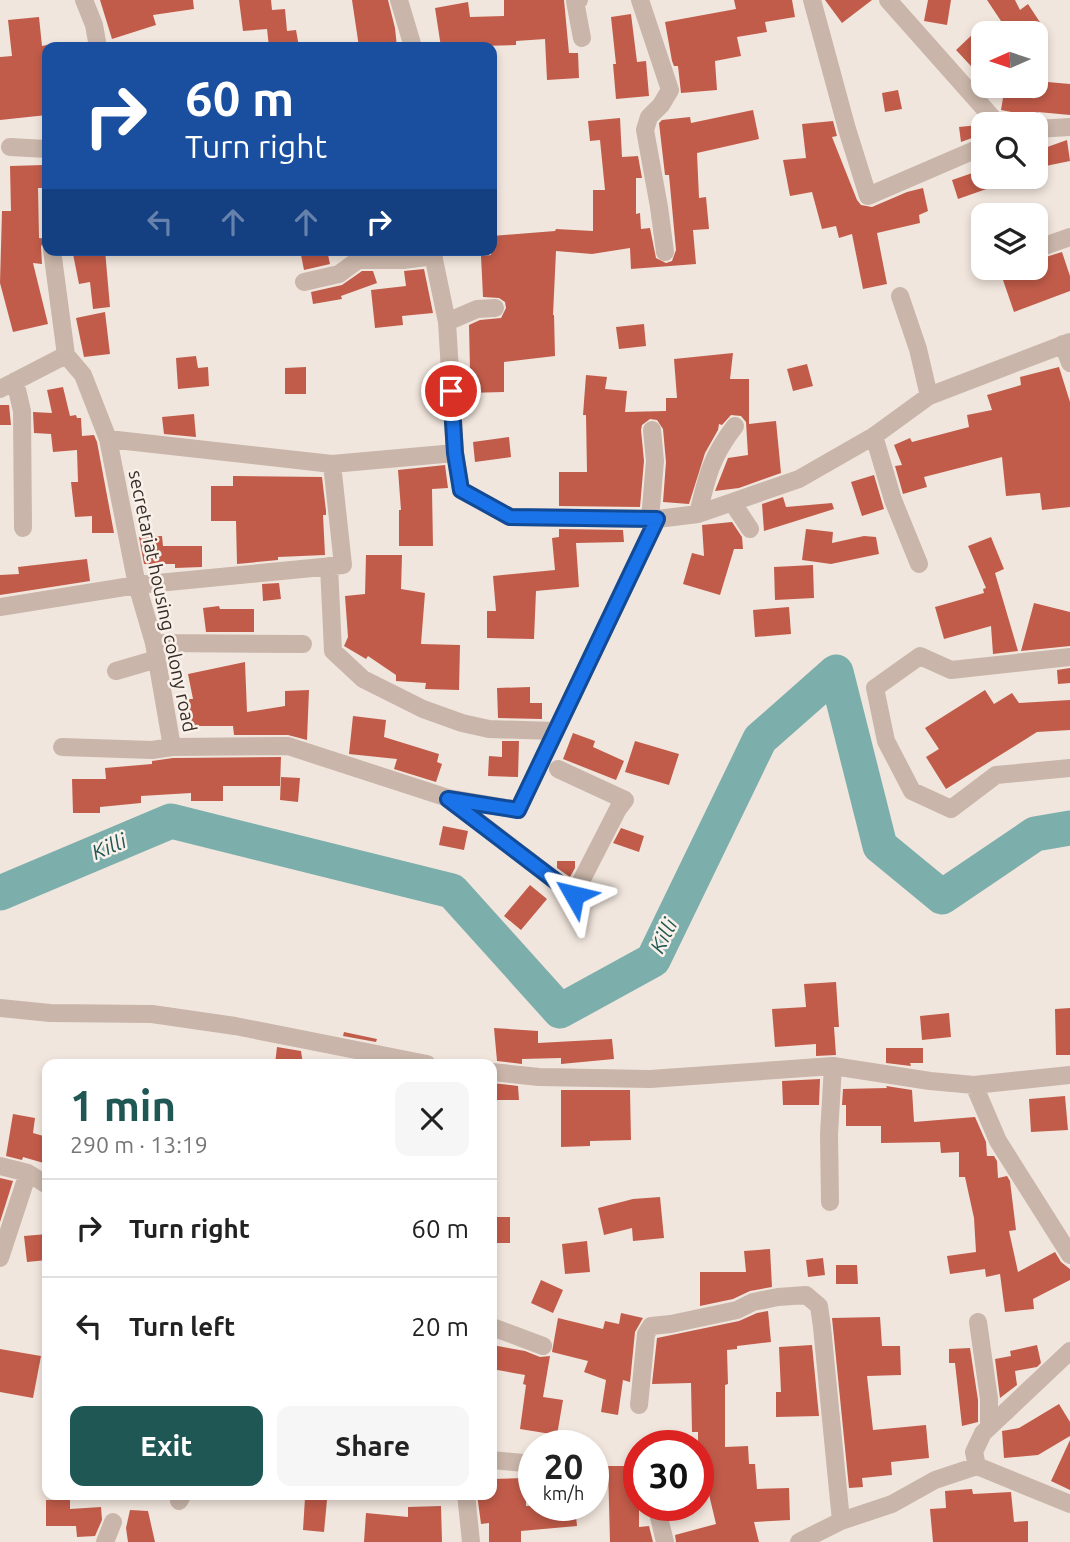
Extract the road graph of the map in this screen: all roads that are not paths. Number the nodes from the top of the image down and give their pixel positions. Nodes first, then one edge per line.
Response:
1 (84, 0) edge
2 (399, 0) edge
3 (579, 0) edge
4 (640, 0) edge
5 (812, 0) edge
6 (888, 0) edge
7 (582, 38) dead end
8 (97, 42) edge
9 (412, 42) edge
10 (987, 112) edge
11 (1070, 127) edge
12 (1048, 128) edge
13 (10, 147) dead end
14 (42, 149) edge
15 (971, 152) edge
16 (1070, 237) edge
17 (1048, 245) edge
18 (665, 252) dead end
19 (53, 256) edge
20 (420, 256) edge
21 (434, 256) edge
22 (304, 282) dead end
23 (900, 296) dead end
24 (495, 308) dead end
25 (447, 322) junction
26 (1066, 343) edge
27 (66, 355) junction
28 (1070, 362) edge
29 (8, 385) edge
30 (929, 396) junction
31 (735, 426) dead end
32 (652, 430) dead end
33 (874, 436) junction
34 (108, 439) junction
35 (455, 453) junction
36 (332, 464) junction
37 (732, 502) junction
38 (698, 514) junction
39 (654, 519) junction
40 (23, 528) dead end
41 (750, 529) dead end
42 (919, 565) dead end
43 (329, 566) junction
44 (136, 585) junction
45 (0, 607) edge
46 (303, 644) dead end
47 (156, 651) junction
48 (1070, 657) edge
49 (116, 671) dead end
50 (554, 731) junction
51 (62, 747) dead end
52 (172, 747) junction
53 (1070, 768) edge
54 (558, 769) dead end
55 (448, 799) junction
56 (0, 1008) edge
57 (378, 1059) edge
58 (833, 1066) junction
59 (497, 1073) edge
60 (1070, 1075) edge
61 (974, 1085) junction
62 (0, 1166) edge
63 (28, 1173) junction
64 (42, 1182) edge
65 (830, 1202) dead end
66 (1070, 1255) edge
67 (0, 1258) edge
68 (978, 1322) dead end
69 (497, 1329) edge
70 (542, 1346) dead end
71 (1070, 1351) edge
72 (639, 1405) dead end
73 (989, 1427) junction
74 (497, 1460) edge
75 (518, 1462) edge
76 (977, 1466) junction
77 (467, 1500) edge
78 (1070, 1504) edge
79 (660, 1521) edge
80 (841, 1521) junction
81 (113, 1522) dead end
82 (105, 1542) edge
83 (471, 1542) edge
84 (665, 1542) edge
85 (799, 1542) edge

1 - 8 street
2 - 9 street
3 - 7 street
4 - 18 street
5 - 15 street
6 - 10 street
11 - 12 street
13 - 14 street
16 - 17 street
19 - 27 street
20 - 22 street
21 - 25 street
23 - 30 street
24 - 25 street
25 - 35 street
26 - 28 street
26 - 30 street
27 - 29 street
27 - 34 street, secretariat housing colony road
29 - 40 street
30 - 33 street
31 - 38 street
32 - 39 street
33 - 37 street
33 - 42 street
34 - 36 street
34 - 44 street, secretariat housing colony road
35 - 36 street
35 - 39 street
36 - 43 street
37 - 38 street
37 - 41 street
38 - 39 street
39 - 50 street, secretariat housing colony road
43 - 44 street
43 - 50 street
44 - 45 street
44 - 47 street, secretariat housing colony road
46 - 47 street
47 - 49 street
47 - 52 street, secretariat housing colony road
48 - 53 street
50 - 55 street, secretariat housing colony road
51 - 52 street
52 - 55 street, secretariat housing colony road
54 - 55 street
56 - 57 street
58 - 59 street
58 - 61 street
58 - 65 street
60 - 61 street
61 - 66 street
62 - 63 street
63 - 64 street
63 - 67 street
68 - 73 street
69 - 70 street
71 - 73 street
72 - 80 street
73 - 76 street
74 - 75 street
76 - 78 street
76 - 80 street
77 - 83 street
79 - 84 street
80 - 85 street
81 - 82 street

